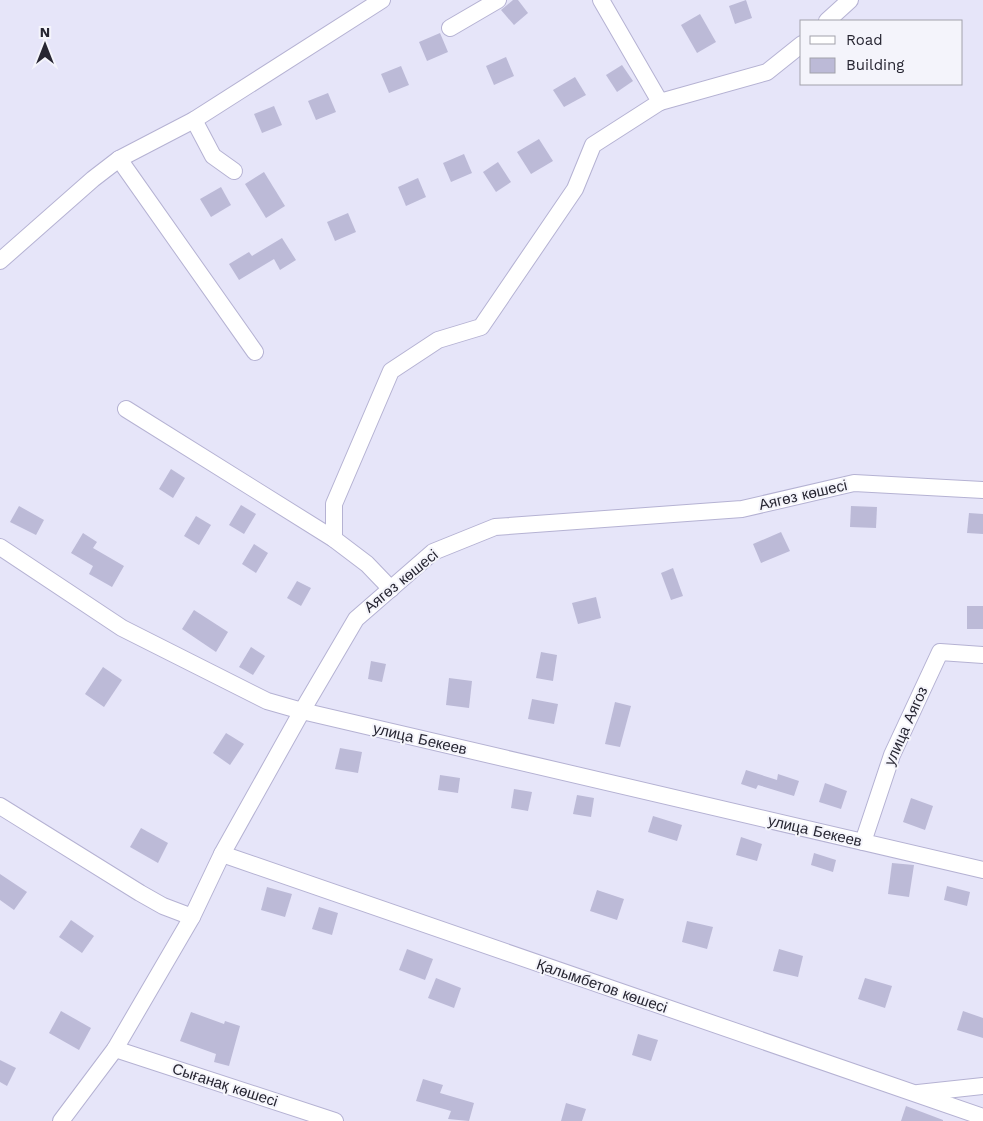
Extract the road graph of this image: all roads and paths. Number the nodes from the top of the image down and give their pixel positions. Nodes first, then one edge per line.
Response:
1 (382, 0) edge
2 (498, 0) edge
3 (601, 0) edge
4 (850, 0) edge
5 (828, 20) edge
6 (450, 28) dead end
7 (800, 46) edge
8 (660, 102) junction
9 (194, 120) junction
10 (119, 159) junction
11 (234, 171) dead end
12 (0, 261) edge
13 (256, 352) dead end
14 (126, 410) dead end
15 (983, 490) edge
16 (334, 539) junction
17 (0, 547) edge
18 (390, 589) junction
19 (983, 656) edge
20 (302, 711) junction
21 (0, 806) edge
22 (863, 842) junction
23 (222, 854) junction
24 (983, 870) edge
25 (192, 918) junction
26 (115, 1049) junction
27 (983, 1086) edge
28 (913, 1093) junction
29 (983, 1117) edge
30 (61, 1121) edge
31 (335, 1121) edge

1 - 9 street
2 - 6 street
3 - 8 street
4 - 5 street
7 - 8 street
8 - 16 street
9 - 10 street
9 - 11 street
10 - 12 street
10 - 13 street
14 - 16 street
15 - 18 street, Аягөз көшесі
16 - 18 street
17 - 20 street
18 - 20 street, Аягөз көшесі
19 - 22 street, улица Аягоз
20 - 22 street, улица Бекеев
20 - 23 street
21 - 25 street
22 - 24 street, улица Бекеев
23 - 25 street
23 - 28 street, Қалымбетов көшесі
25 - 26 street
26 - 30 street
26 - 31 street, Сығанақ көшесі
27 - 28 street
28 - 29 street, Қалымбетов көшесі

